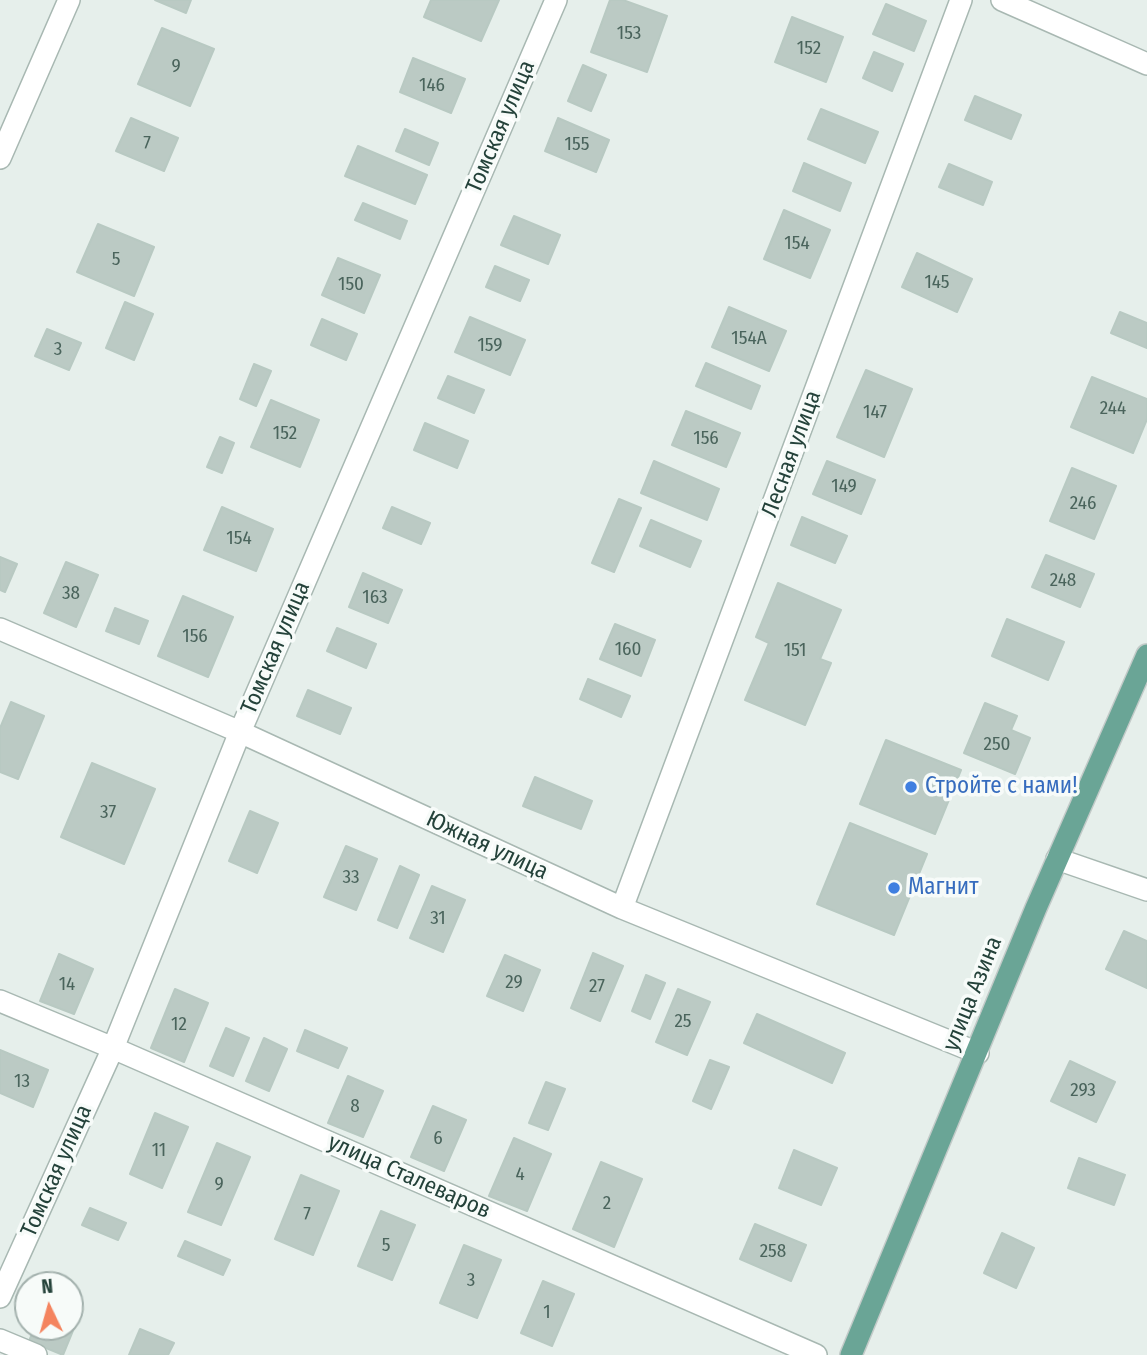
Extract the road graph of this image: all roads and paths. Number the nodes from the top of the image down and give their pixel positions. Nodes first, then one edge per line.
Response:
1 (69, 0) edge
2 (556, 0) edge
3 (961, 0) edge
4 (1002, 0) edge
5 (1147, 64) edge
6 (0, 158) edge
7 (0, 629) edge
8 (1147, 655) edge
9 (240, 732) junction
10 (1057, 859) junction
11 (1147, 890) edge
12 (622, 908) junction
13 (0, 1001) edge
14 (113, 1048) junction
15 (978, 1052) junction
16 (0, 1297) edge
17 (0, 1340) edge
18 (36, 1355) edge
19 (816, 1355) edge
20 (850, 1355) edge

1 - 6 street
2 - 9 street, Томская улица
3 - 12 street, Лесная улица
4 - 5 street
7 - 9 street, Южная улица
8 - 10 main road, улица Азина
9 - 12 street, Южная улица
9 - 14 street, Томская улица
10 - 11 street
10 - 15 main road, улица Азина
12 - 15 street, Южная улица
13 - 14 street, улица Сталеваров
14 - 16 street, Томская улица
14 - 19 street, улица Сталеваров
15 - 20 main road, улица Азина
17 - 18 street

